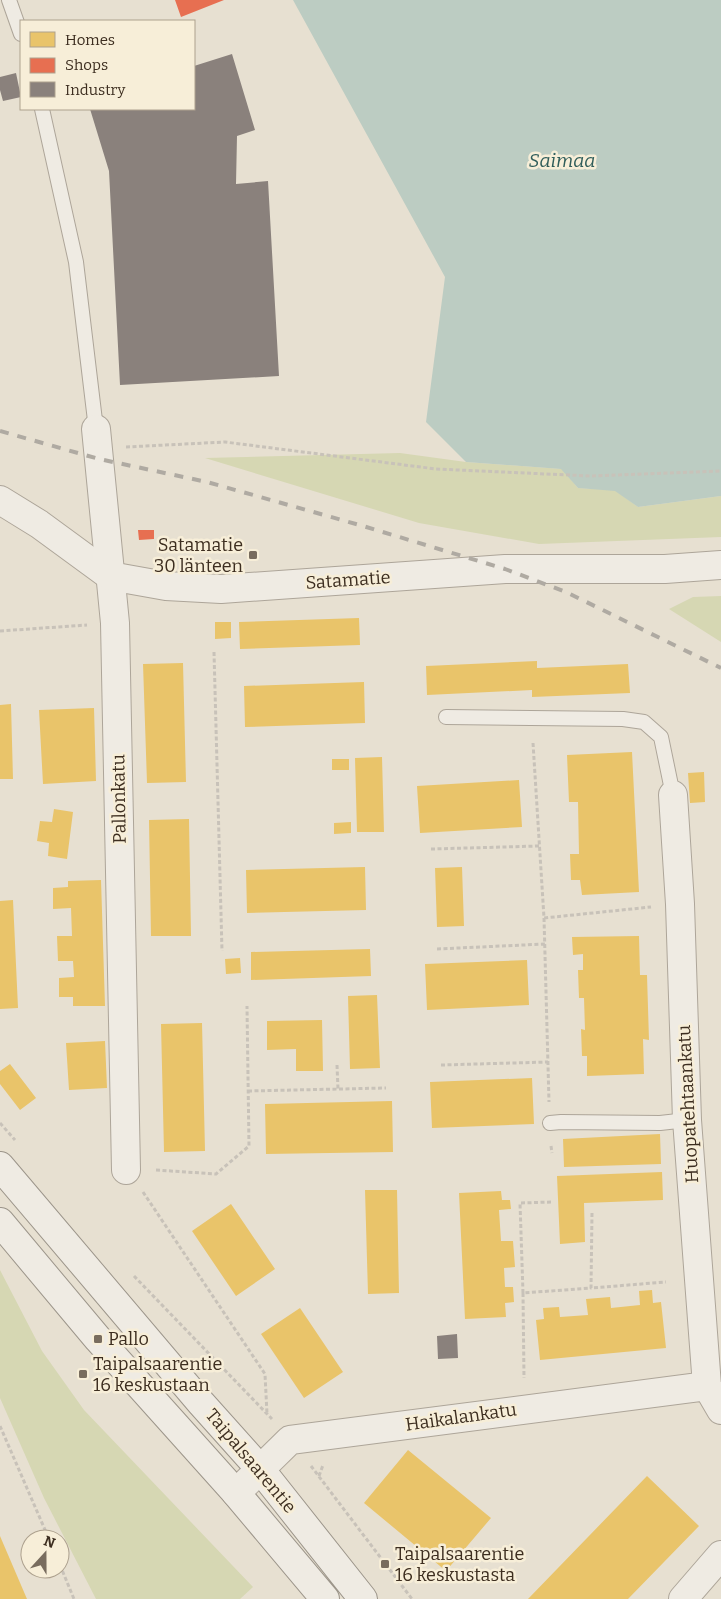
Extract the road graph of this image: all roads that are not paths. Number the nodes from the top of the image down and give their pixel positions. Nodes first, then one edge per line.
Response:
1 (9, 0) edge
2 (20, 31) edge
3 (42, 110) edge
4 (97, 437) joint
5 (0, 500) edge
6 (721, 565) edge
7 (110, 576) junction
8 (446, 717) dead end
9 (673, 795) joint
10 (687, 1120) junction
11 (550, 1123) road end
12 (0, 1166) edge
13 (126, 1170) road end
14 (0, 1222) edge
15 (707, 1386) junction
16 (721, 1410) edge
17 (260, 1469) junction
18 (236, 1493) junction
19 (721, 1555) edge
20 (325, 1599) edge
21 (363, 1599) edge
22 (683, 1599) edge

1 - 2 lane
3 - 4 lane
4 - 7 street, Pallonkatu
5 - 7 street, Satamatie
6 - 7 street, Satamatie
7 - 13 street, Pallonkatu
8 - 9 lane
9 - 10 street, Huopatehtaankatu
10 - 11 lane
10 - 15 street, Huopatehtaankatu
12 - 17 street, Taipalsaarentie
14 - 18 street, Taipalsaarentie
15 - 16 street, Huopatehtaankatu
15 - 17 street, Haikalankatu
17 - 18 street
17 - 21 street, Taipalsaarentie
18 - 20 street, Taipalsaarentie
19 - 22 street

